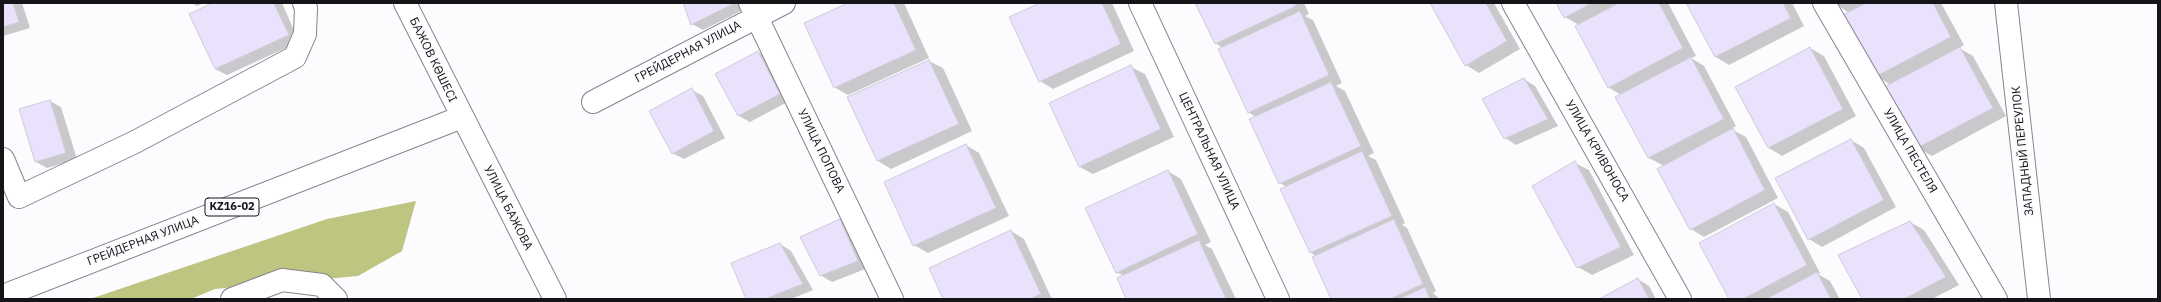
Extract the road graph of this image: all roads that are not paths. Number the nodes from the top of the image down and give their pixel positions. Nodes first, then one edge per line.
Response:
1 (304, 3) edge
2 (405, 3) edge
3 (784, 3) edge
4 (1140, 3) edge
5 (1512, 3) edge
6 (1824, 3) edge
7 (2006, 3) edge
8 (753, 10) edge
9 (593, 102) dead end
10 (462, 117) junction
11 (3, 159) edge
12 (3, 296) edge
13 (232, 299) edge
14 (336, 299) edge
15 (555, 299) edge
16 (892, 299) edge
17 (1278, 299) edge
18 (1680, 299) edge
19 (1996, 299) edge
20 (2039, 299) edge

1 - 11 street
2 - 10 street, БАЖОВ КӨШЕСІ
3 - 8 street, ГРЕЙДЕРНАЯ УЛИЦА
4 - 17 street, ЦЕНТРАЛЬНАЯ УЛИЦА
5 - 18 street, УЛИЦА КРИВОНОСА
6 - 19 street, УЛИЦА ПЕСТЕЛЯ
7 - 20 street, ЗАПАДНЫЙ ПЕРЕУЛОК
8 - 9 street, ГРЕЙДЕРНАЯ УЛИЦА
8 - 16 street, УЛИЦА ПОПОВА
10 - 12 street, ГРЕЙДЕРНАЯ УЛИЦА / KZ16-02
10 - 15 street, УЛИЦА БАЖОВА
13 - 14 street

